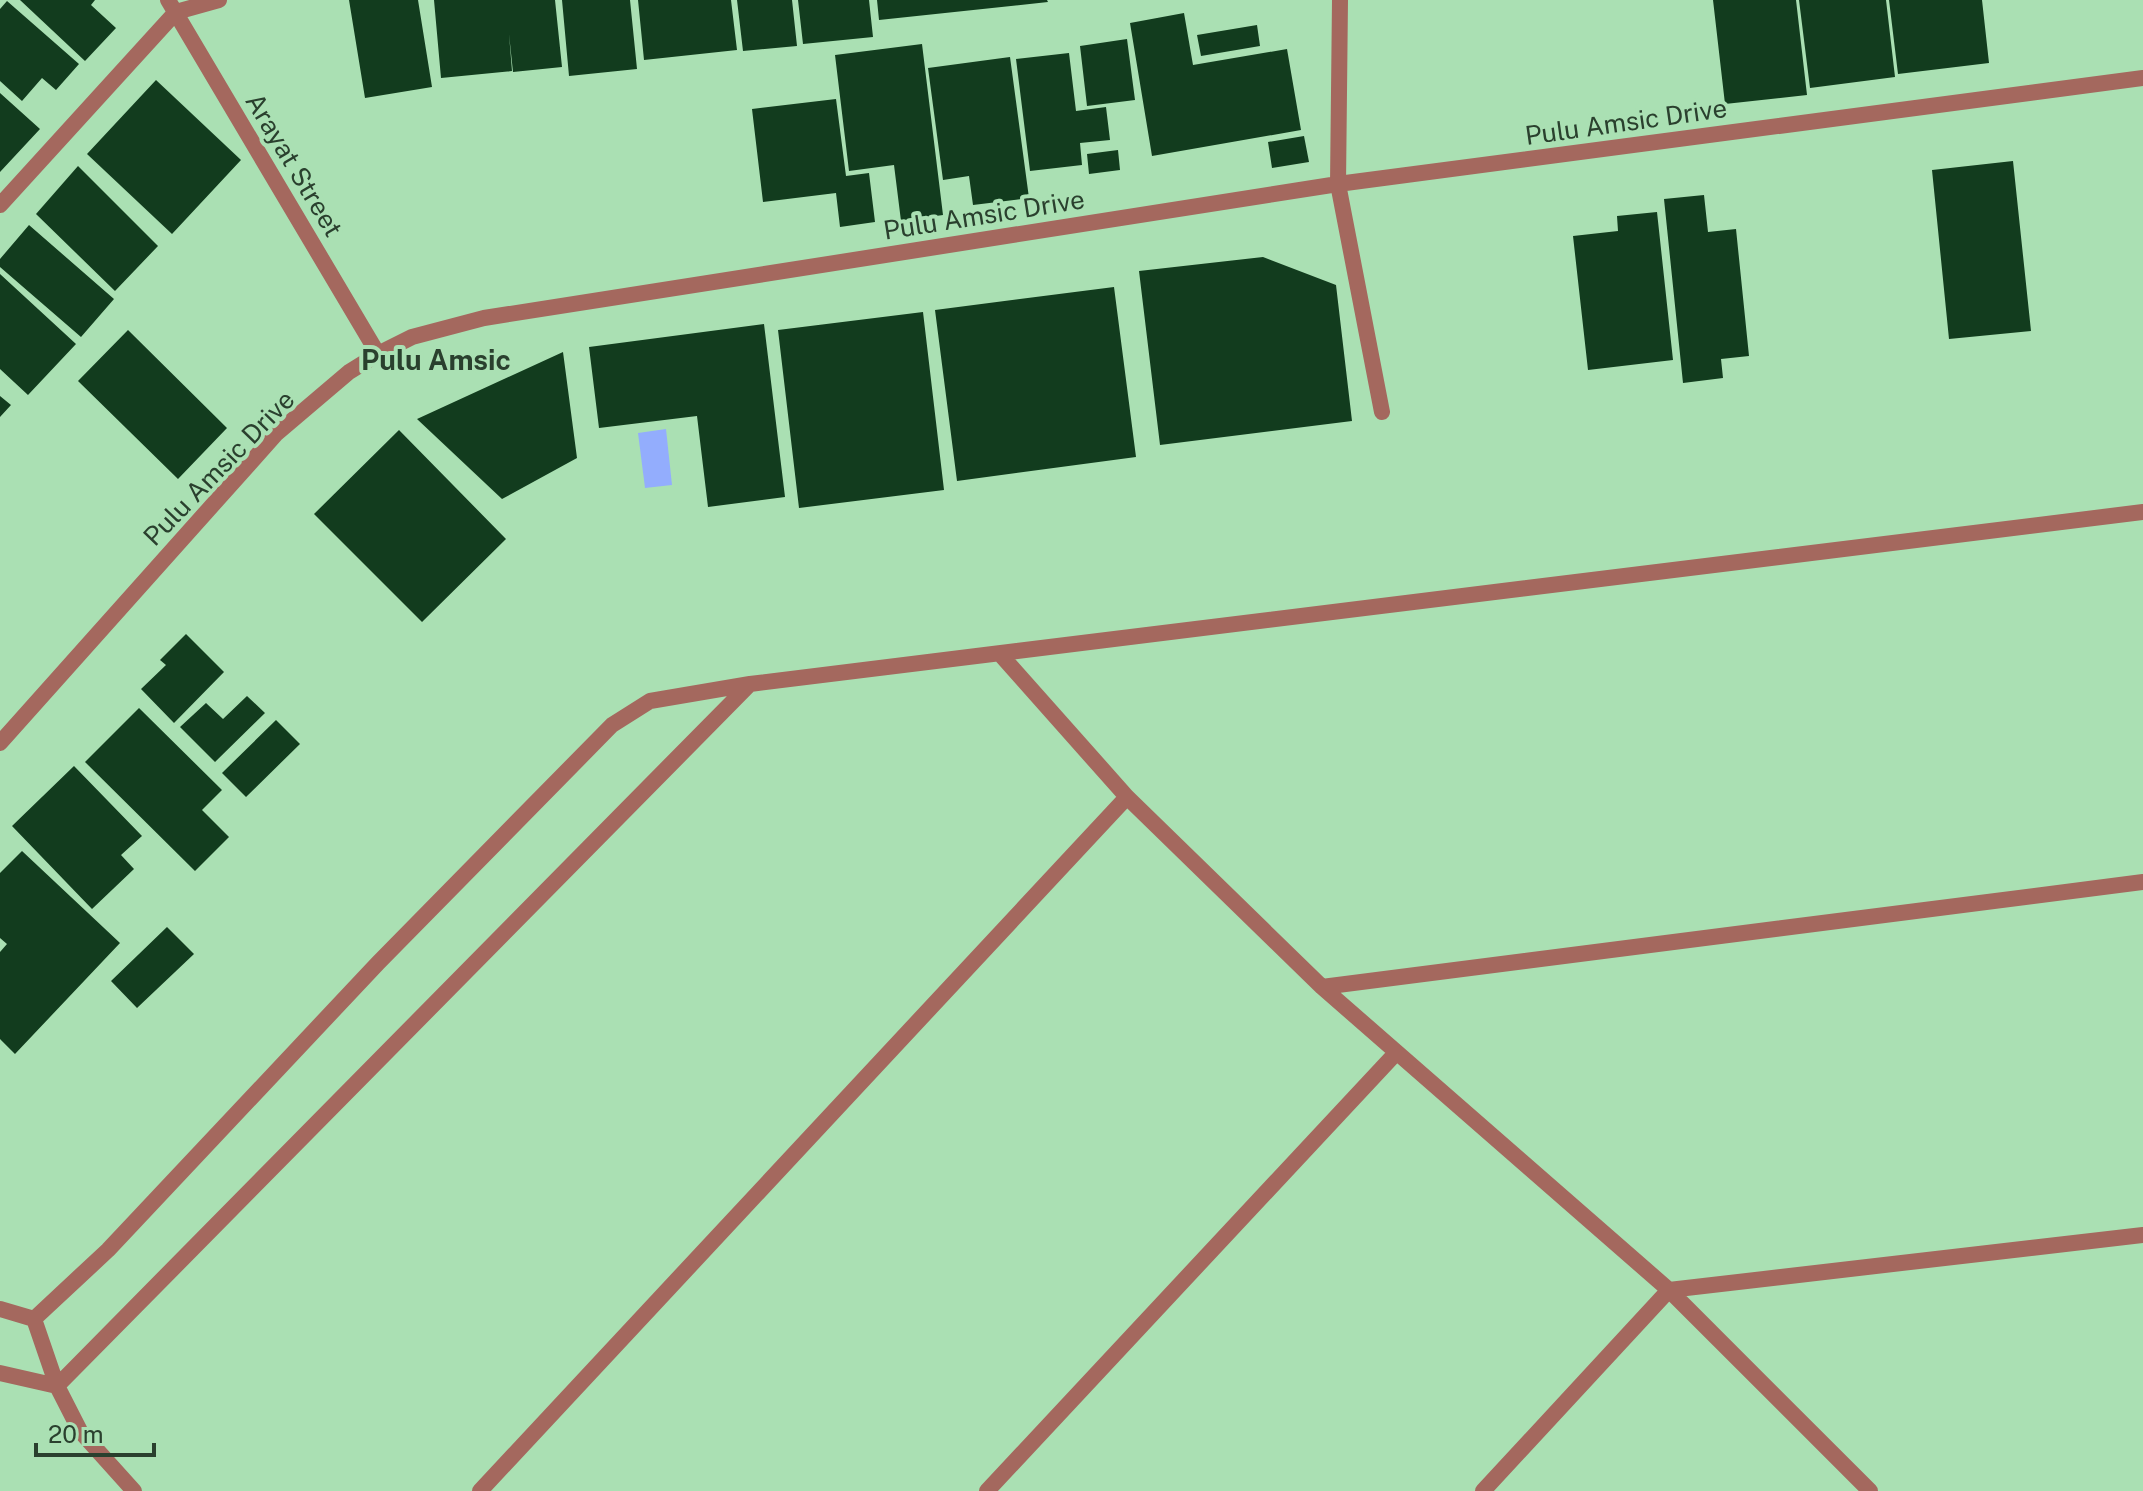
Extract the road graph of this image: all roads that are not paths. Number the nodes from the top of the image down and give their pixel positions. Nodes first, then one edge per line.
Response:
1 (219, 0) edge
2 (1340, 0) edge
3 (172, 6) edge
4 (2143, 78) edge
5 (1338, 184) junction
6 (0, 205) edge
7 (378, 354) junction
8 (1382, 412) dead end
9 (2143, 512) edge
10 (1000, 654) junction
11 (750, 684) junction
12 (0, 743) edge
13 (1127, 797) junction
14 (2143, 882) edge
15 (1322, 987) junction
16 (1396, 1053) junction
17 (2143, 1235) edge
18 (1669, 1290) junction
19 (0, 1309) edge
20 (34, 1319) junction
21 (0, 1373) edge
22 (57, 1386) junction
23 (134, 1491) edge
24 (480, 1491) edge
25 (987, 1491) edge
26 (1483, 1491) edge
27 (1870, 1491) edge

1 - 3 street
2 - 5 street
3 - 6 street
3 - 7 street, Arayat Street
4 - 5 street, Pulu Amsic Drive
5 - 7 street, Pulu Amsic Drive
5 - 8 street
7 - 12 street, Pulu Amsic Drive
9 - 10 street
10 - 11 street
10 - 13 street
11 - 20 street
11 - 22 street
13 - 15 street
13 - 24 street
14 - 15 street
15 - 16 street
16 - 18 street
16 - 25 street
17 - 18 street
18 - 26 street
18 - 27 street
19 - 20 street
20 - 22 street
21 - 22 street
22 - 23 street

